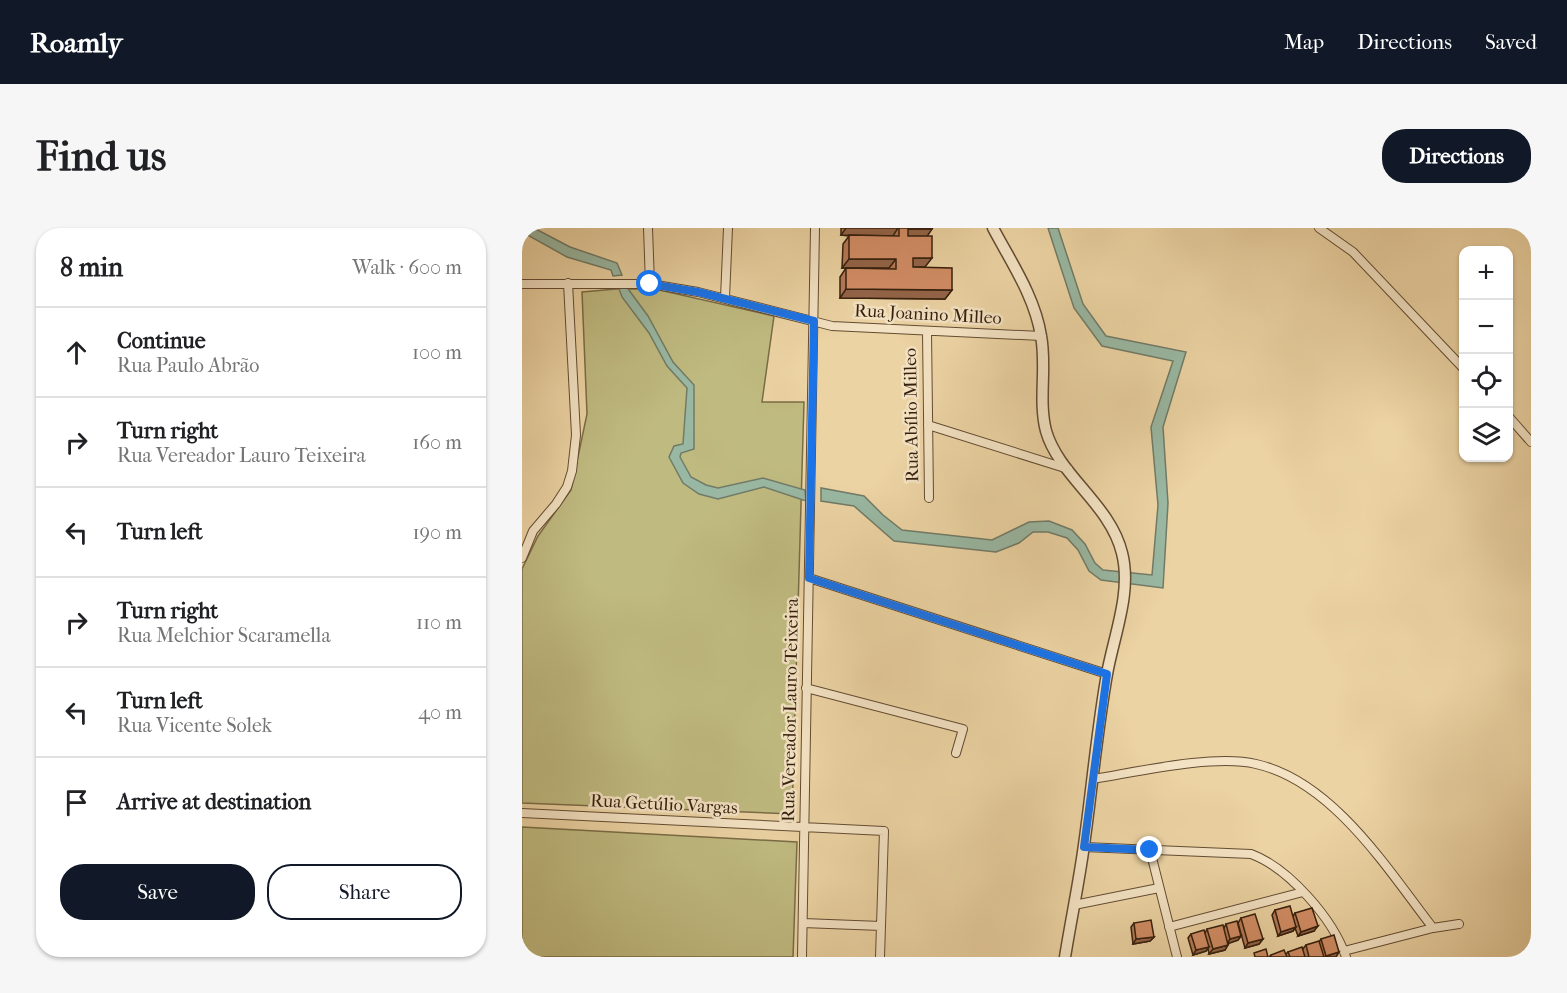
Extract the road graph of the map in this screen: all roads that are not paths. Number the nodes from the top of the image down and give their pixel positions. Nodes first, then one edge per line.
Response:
1 (648, 228) edge
2 (728, 228) edge
3 (815, 228) edge
4 (993, 228) edge
5 (1319, 228) edge
6 (568, 283) junction
7 (522, 284) edge
8 (650, 284) junction
9 (725, 298) junction
10 (814, 321) junction
11 (927, 331) junction
12 (1041, 336) junction
13 (1459, 364) edge
14 (1513, 422) edge
15 (928, 424) junction
16 (1531, 442) edge
17 (1069, 470) junction
18 (929, 498) dead end
19 (522, 531) edge
20 (533, 531) junction
21 (522, 558) edge
22 (809, 578) junction
23 (1107, 674) junction
24 (806, 688) junction
25 (956, 753) dead end
26 (1093, 778) junction
27 (522, 813) edge
28 (805, 828) junction
29 (1084, 847) junction
30 (1150, 850) junction
31 (1159, 888) junction
32 (1303, 892) junction
33 (1074, 905) junction
34 (803, 923) junction
35 (1459, 924) dead end
36 (881, 926) junction
37 (1169, 927) junction
38 (1433, 928) junction
39 (1345, 954) edge
40 (802, 957) edge
41 (880, 957) edge
42 (1065, 957) edge
43 (1177, 957) edge

1 - 8 street
2 - 9 street
3 - 10 street, Rua Vereador Lauro Teixeira
4 - 12 street
5 - 13 street
6 - 7 street, Rua Joanino Milleo
6 - 8 street, Rua Joanino Milleo
6 - 20 street
8 - 9 street, Rua Joanino Milleo
9 - 10 street, Rua Joanino Milleo
10 - 11 street, Rua Joanino Milleo
10 - 22 street, Rua Vereador Lauro Teixeira
11 - 12 street, Rua Joanino Milleo
11 - 15 street, Rua Abílio Milleo
12 - 17 street
14 - 16 street
15 - 17 street
15 - 18 street, Rua Abílio Milleo
17 - 23 street
19 - 20 street
20 - 21 street
22 - 23 street
22 - 24 street, Rua Vereador Lauro Teixeira
23 - 26 street
24 - 25 street
24 - 28 street, Rua Vereador Lauro Teixeira
26 - 29 street
26 - 38 street
27 - 28 street, Rua Getúlio Vargas
28 - 34 street, Rua Vereador Lauro Teixeira
28 - 36 street, Rua Getúlio Vargas
29 - 30 street
29 - 33 street
30 - 31 street
30 - 32 street
31 - 33 street
31 - 37 street
32 - 37 street
32 - 39 street
33 - 42 street
34 - 36 street
34 - 40 street, Rua Vereador Lauro Teixeira
35 - 38 street
36 - 41 street
37 - 43 street
38 - 39 street

